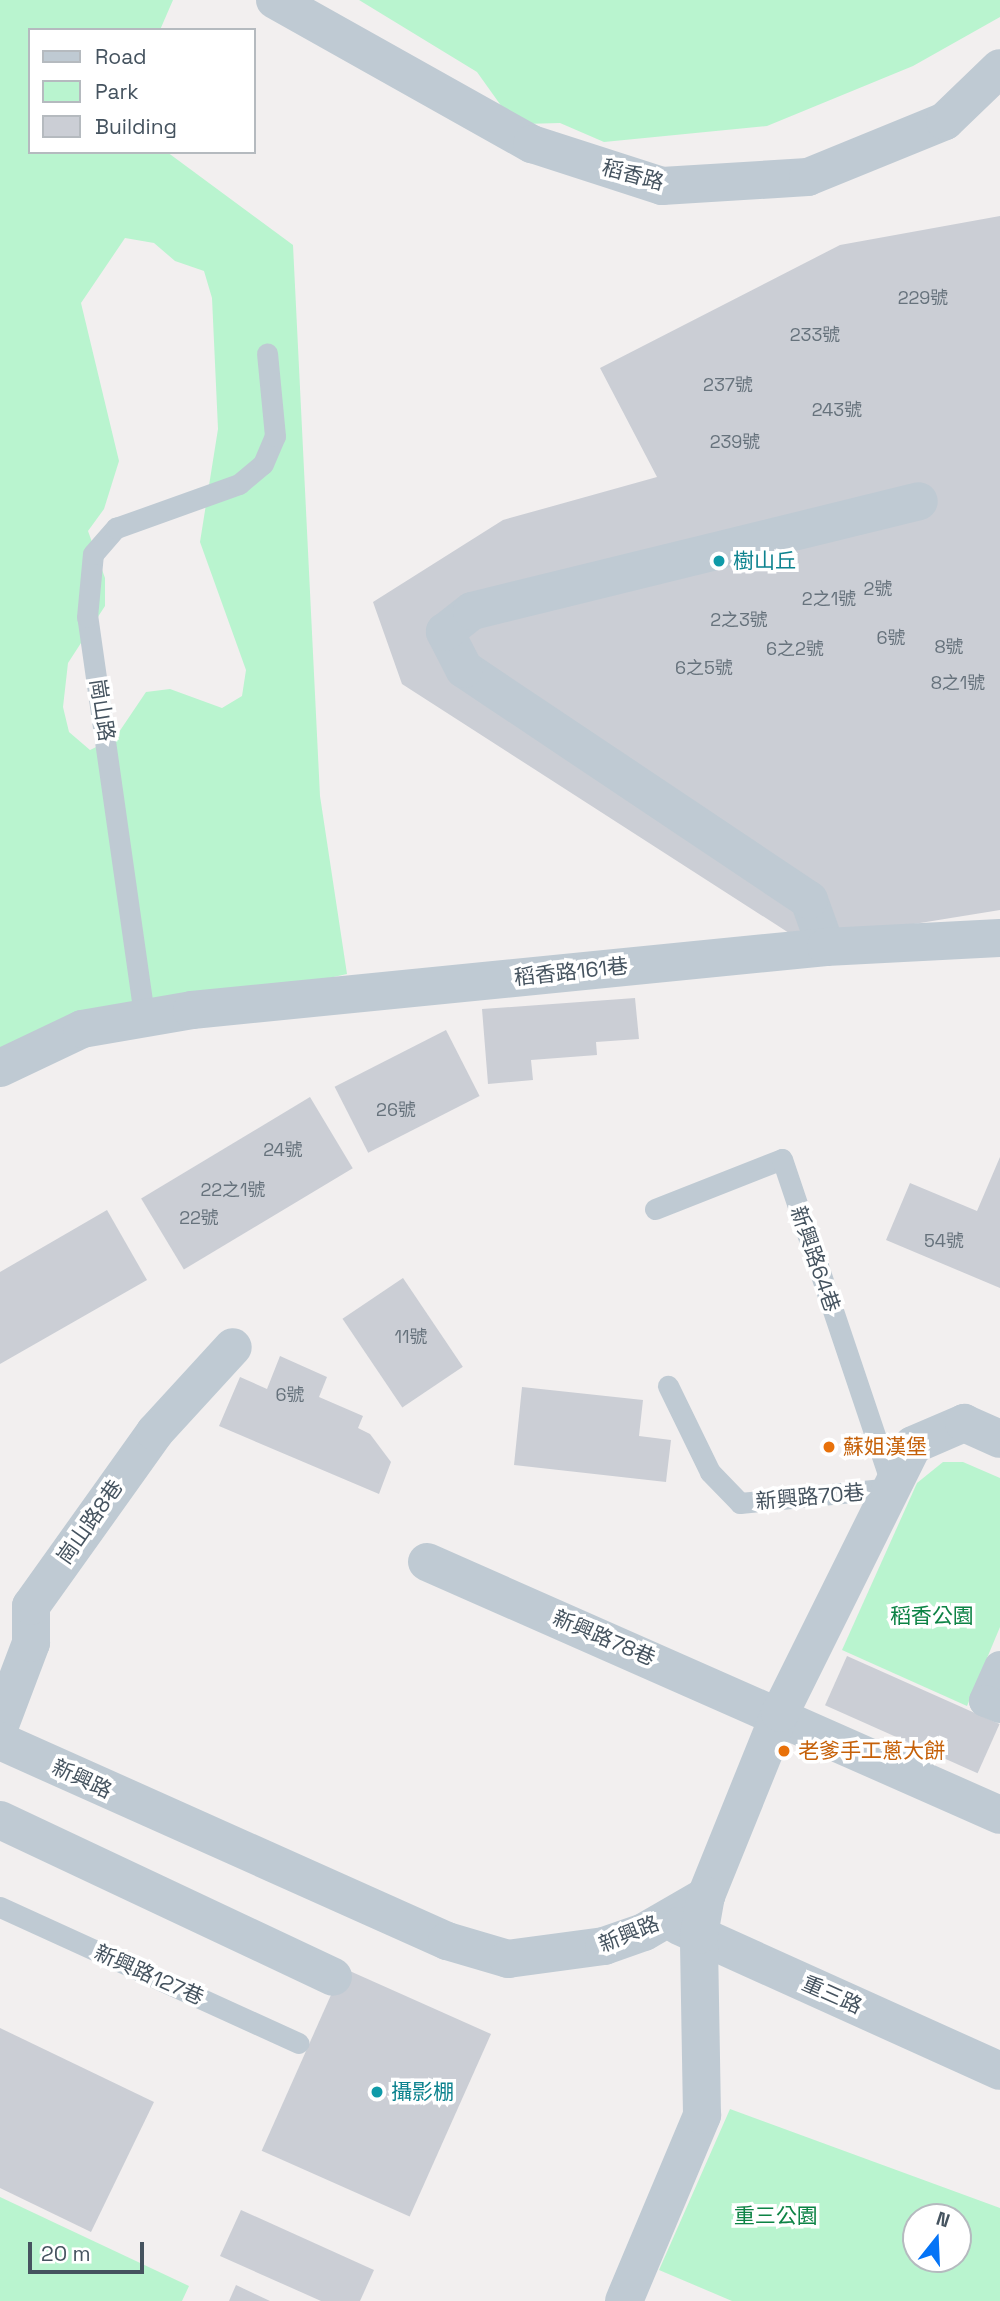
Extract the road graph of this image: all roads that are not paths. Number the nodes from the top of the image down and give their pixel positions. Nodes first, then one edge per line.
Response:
1 (275, 0) edge
2 (1000, 68) edge
3 (267, 353) dead end
4 (919, 501) dead end
5 (1000, 938) edge
6 (826, 947) junction
7 (145, 1023) junction
8 (0, 1068) edge
9 (655, 1209) dead end
10 (233, 1347) dead end
11 (668, 1386) dead end
12 (1000, 1439) edge
13 (893, 1488) junction
14 (427, 1562) dead end
15 (15, 1644) edge
16 (1000, 1667) edge
17 (1000, 1707) edge
18 (780, 1713) junction
19 (0, 1725) edge
20 (0, 1741) edge
21 (1000, 1815) edge
22 (0, 1820) edge
23 (706, 1896) junction
24 (0, 1908) edge
25 (665, 1920) junction
26 (699, 1935) junction
27 (333, 1976) dead end
28 (299, 2043) dead end
29 (1000, 2071) edge
30 (624, 2301) edge

1 - 2 street, 稻香路
3 - 7 lane, 崗山路
4 - 6 street
5 - 6 street, 稻香路161巷
6 - 7 street, 稻香路161巷
7 - 8 street
9 - 13 lane, 新興路64巷
10 - 15 street, 崗山路8巷
11 - 13 lane, 新興路70巷
12 - 13 street
13 - 18 street
14 - 18 street, 新興路78巷
15 - 19 street, 崗山路8巷
16 - 17 street
18 - 21 street, 新興路78巷
18 - 23 street
20 - 25 street, 新興路
22 - 27 street
23 - 25 street, 新興路
23 - 26 street
24 - 28 lane, 新興路127巷
25 - 26 street, 重三路
26 - 29 street, 重三路
26 - 30 street

